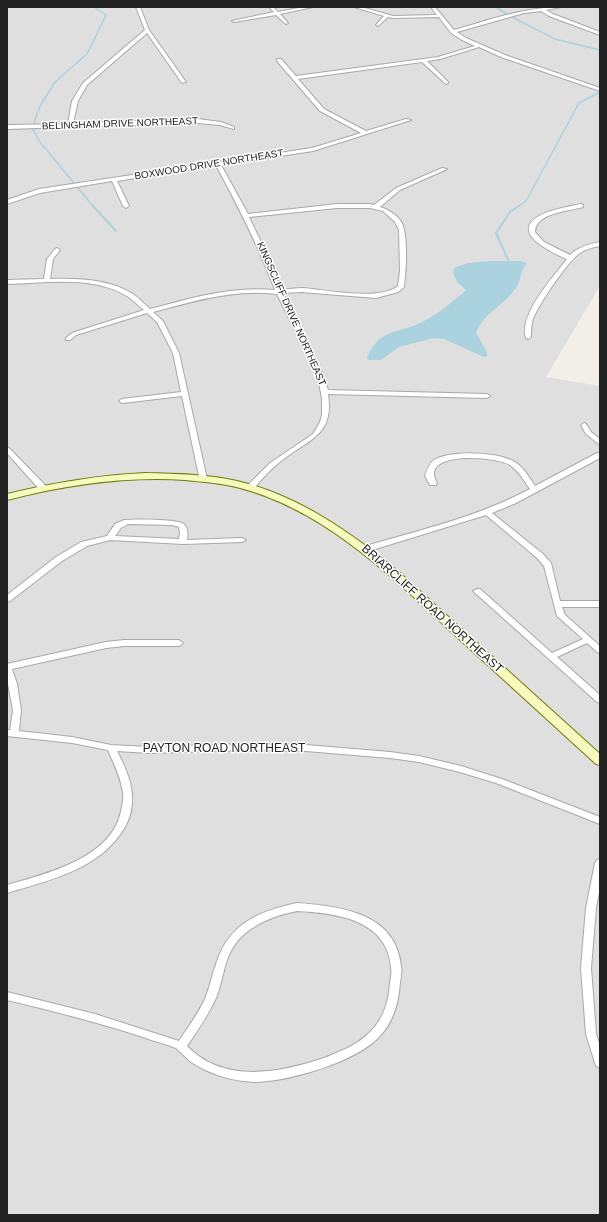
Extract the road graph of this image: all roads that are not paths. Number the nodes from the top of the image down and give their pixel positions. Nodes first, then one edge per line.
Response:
1 (138, 7) edge
2 (271, 7) edge
3 (311, 7) edge
4 (356, 7) edge
5 (432, 7) edge
6 (558, 7) edge
7 (541, 9) junction
8 (276, 13) junction
9 (387, 16) junction
10 (440, 16) junction
11 (234, 21) dead end
12 (286, 23) dead end
13 (378, 25) dead end
14 (147, 30) junction
15 (453, 32) junction
16 (600, 34) edge
17 (479, 46) junction
18 (279, 60) dead end
19 (423, 60) junction
20 (294, 78) junction
21 (184, 82) dead end
22 (446, 82) dead end
23 (600, 90) edge
24 (408, 120) dead end
25 (70, 125) junction
26 (7, 127) edge
27 (232, 128) dead end
28 (365, 133) junction
29 (218, 164) junction
30 (444, 169) dead end
31 (114, 180) junction
32 (7, 202) edge
33 (126, 206) dead end
34 (581, 206) dead end
35 (376, 207) junction
36 (246, 216) junction
37 (600, 244) edge
38 (56, 250) dead end
39 (571, 258) junction
40 (47, 281) junction
41 (7, 282) edge
42 (279, 292) junction
43 (148, 311) junction
44 (528, 337) dead end
45 (68, 339) dead end
46 (326, 392) junction
47 (185, 394) junction
48 (487, 396) dead end
49 (122, 401) dead end
50 (584, 425) dead end
51 (600, 443) edge
52 (7, 449) edge
53 (600, 455) edge
54 (203, 479) junction
55 (433, 483) dead end
56 (42, 488) junction
57 (251, 488) junction
58 (534, 490) junction
59 (7, 497) edge
60 (487, 512) junction
61 (110, 538) junction
62 (242, 540) dead end
63 (183, 542) junction
64 (366, 549) junction
65 (477, 591) dead end
66 (7, 599) edge
67 (557, 604) junction
68 (600, 604) edge
69 (588, 640) junction
70 (179, 643) dead end
71 (600, 650) edge
72 (551, 657) junction
73 (7, 667) edge
74 (10, 691) edge
75 (600, 700) edge
76 (10, 733) edge
77 (111, 748) junction
78 (600, 761) edge
79 (600, 821) edge
80 (600, 863) edge
81 (7, 889) edge
82 (7, 996) edge
83 (181, 1046) junction
84 (600, 1063) edge

1 - 14 street
2 - 8 street
3 - 8 street
4 - 9 street
5 - 10 street
6 - 7 street
7 - 15 street
7 - 16 street
8 - 11 street
8 - 12 street
9 - 10 street
9 - 13 street
10 - 15 street
14 - 21 street
14 - 25 street
15 - 17 street
17 - 19 street
17 - 23 street
18 - 20 street
19 - 20 street
19 - 22 street
20 - 28 street
24 - 28 street, BOXWOOD DRIVE NORTHEAST
25 - 26 street, BELINGHAM DRIVE NORTHEAST
25 - 27 street, BELINGHAM DRIVE NORTHEAST
28 - 29 street, BOXWOOD DRIVE NORTHEAST
29 - 31 street, BOXWOOD DRIVE NORTHEAST
29 - 36 street, KINGSCLIFF DRIVE NORTHEAST
30 - 35 street
31 - 32 street, BOXWOOD DRIVE NORTHEAST
31 - 33 street
34 - 39 street
35 - 36 street
35 - 42 street
36 - 42 street, KINGSCLIFF DRIVE NORTHEAST
37 - 39 street
38 - 40 street
39 - 44 street
40 - 41 street
40 - 43 street
42 - 43 street
42 - 46 street, KINGSCLIFF DRIVE NORTHEAST
43 - 45 street
43 - 47 street
46 - 48 street
46 - 57 street, KINGSCLIFF DRIVE NORTHEAST
47 - 49 street
47 - 54 street
50 - 51 street
52 - 56 street
53 - 58 street
54 - 56 main road, BRIARCLIFF ROAD NORTHEAST
54 - 57 main road, BRIARCLIFF ROAD NORTHEAST
55 - 58 street
56 - 59 main road, BRIARCLIFF ROAD NORTHEAST
57 - 64 main road, BRIARCLIFF ROAD NORTHEAST
58 - 60 street
60 - 64 street
60 - 67 street
61 - 63 street
61 - 63 street
61 - 66 street
62 - 63 street
64 - 78 main road, BRIARCLIFF ROAD NORTHEAST
65 - 72 street
67 - 68 street
67 - 69 street
69 - 71 street
69 - 72 street
70 - 73 street
72 - 75 street
73 - 74 street
74 - 76 street
76 - 77 street, PAYTON ROAD NORTHEAST
77 - 79 street, PAYTON ROAD NORTHEAST
77 - 81 street
80 - 84 street
82 - 83 street
83 - 83 street

